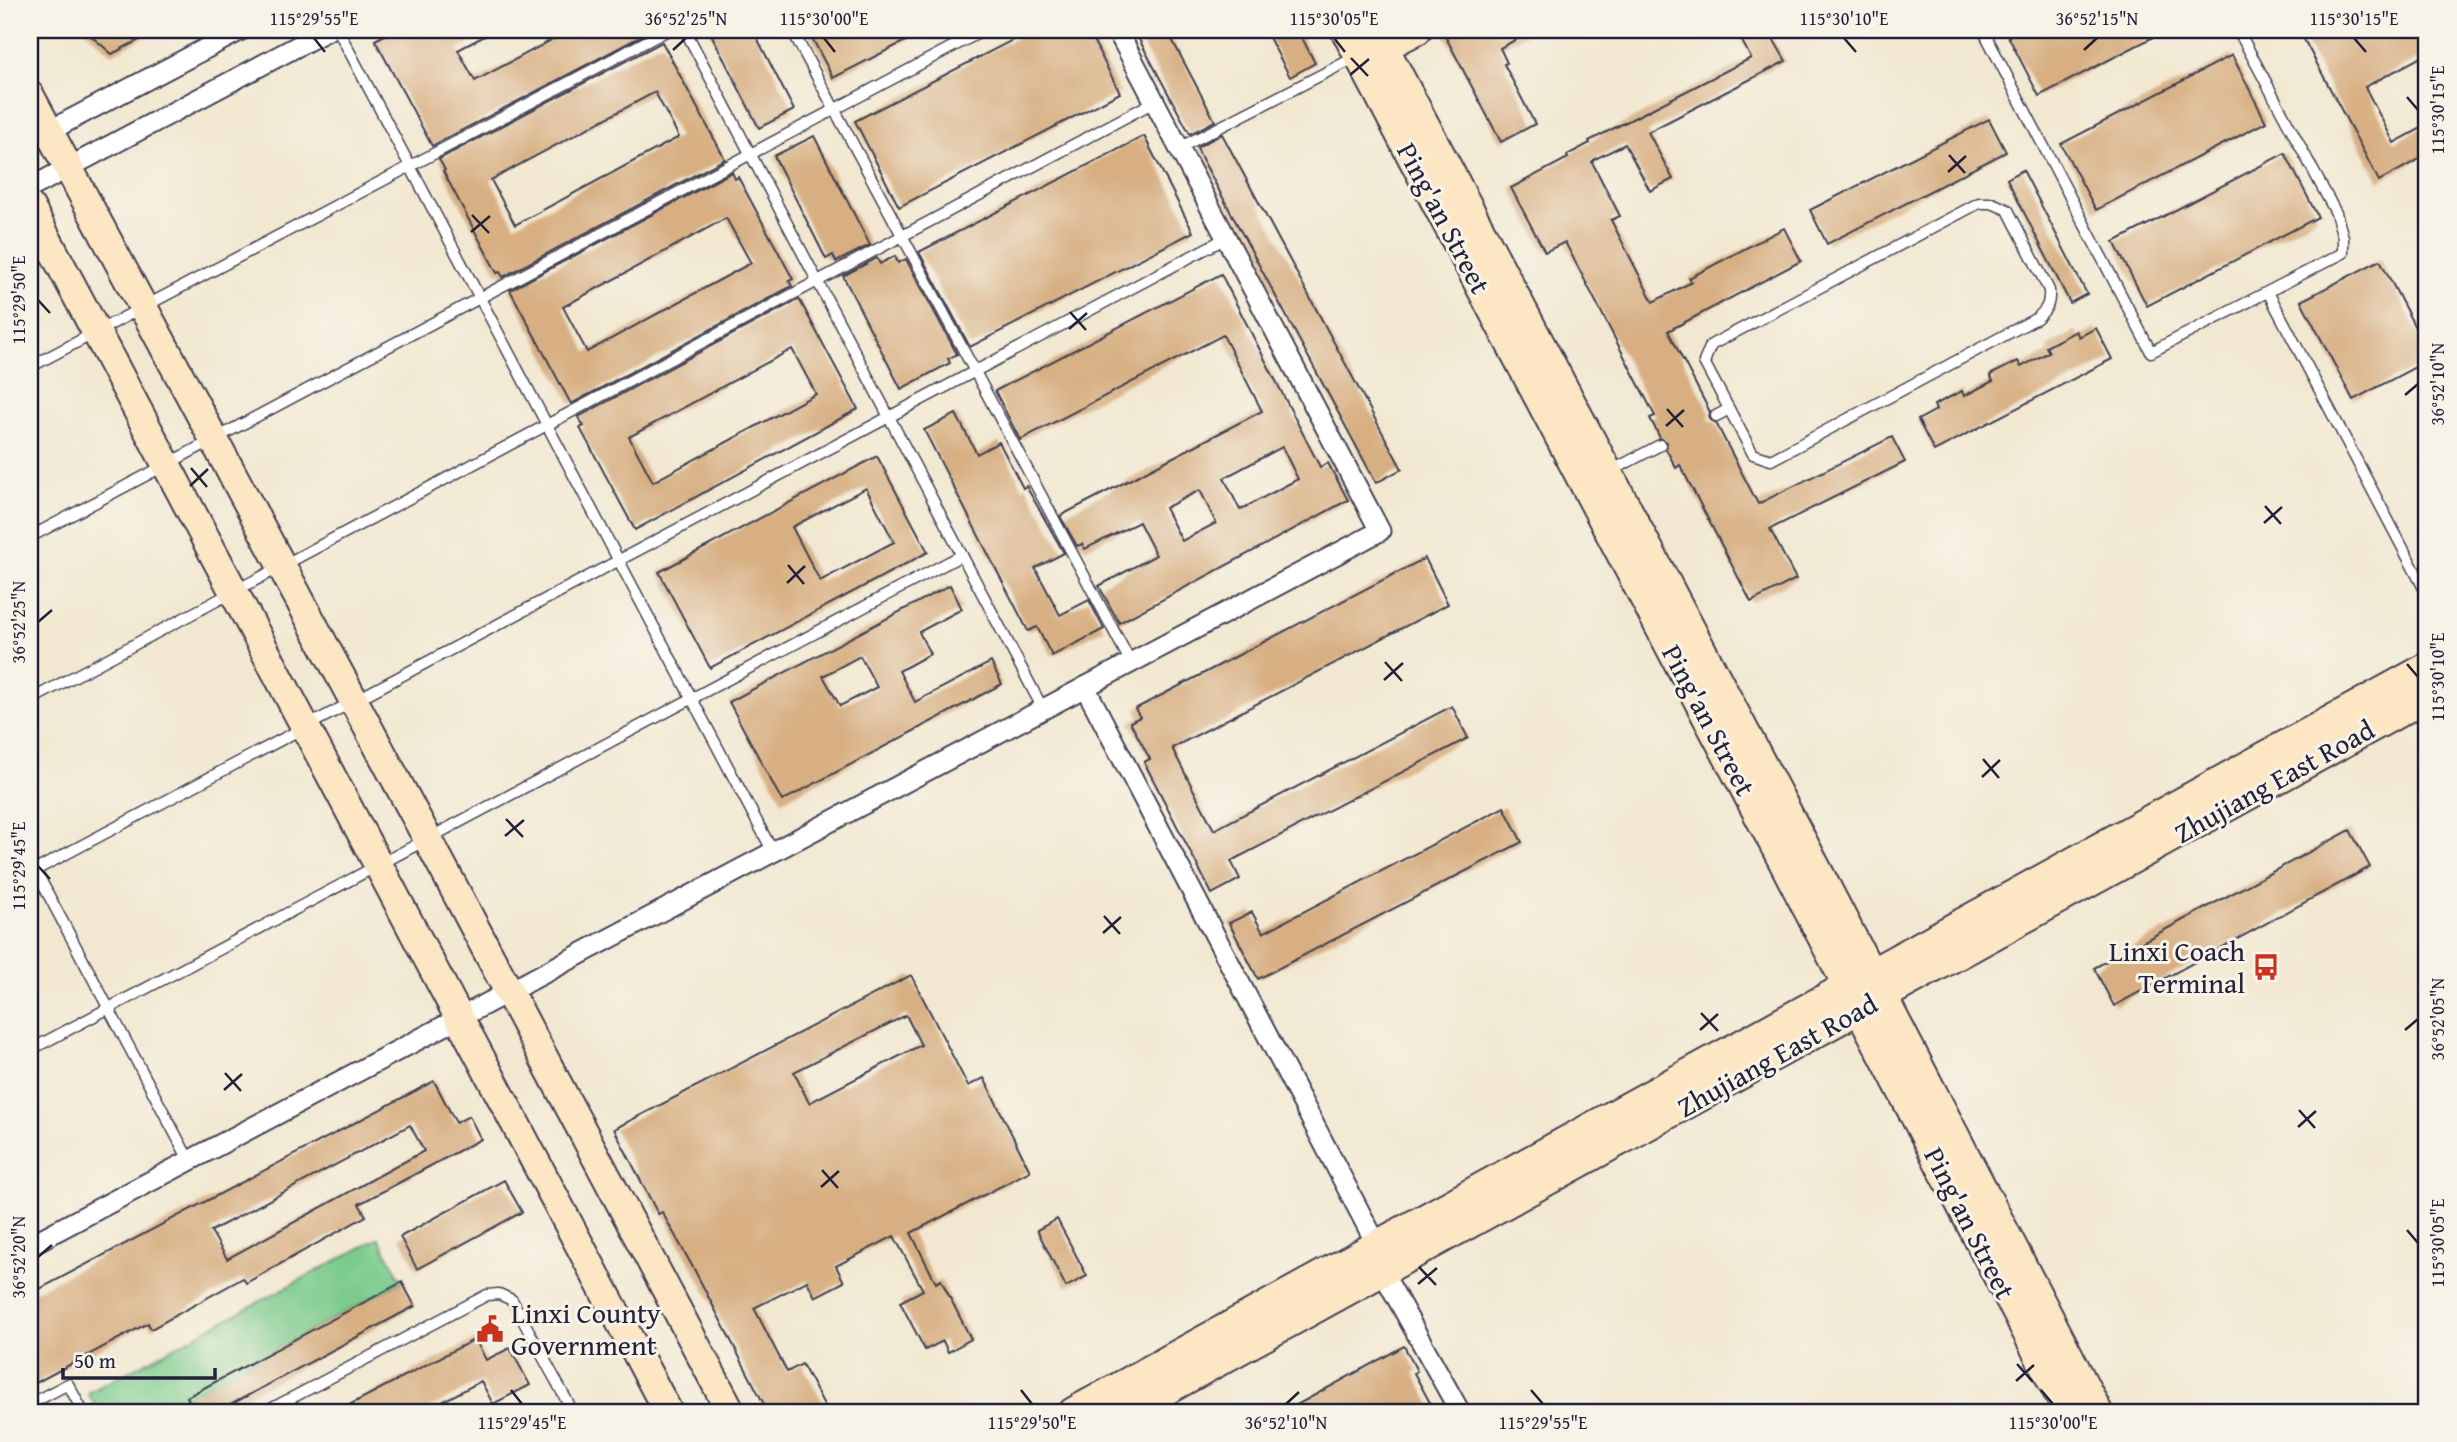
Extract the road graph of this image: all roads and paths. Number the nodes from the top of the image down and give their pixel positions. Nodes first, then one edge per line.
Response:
1 (241, 30) edge
2 (328, 30) edge
3 (338, 30) edge
4 (668, 30) edge
5 (685, 30) edge
6 (792, 30) edge
7 (984, 30) edge
8 (1117, 30) edge
9 (1345, 30) edge
10 (1417, 30) edge
11 (1983, 30) edge
12 (2238, 30) edge
13 (1372, 44) edge
14 (30, 96) edge
15 (1154, 102) junction
16 (835, 109) junction
17 (39, 136) edge
18 (1179, 148) junction
19 (750, 154) junction
20 (410, 166) junction
21 (68, 168) junction
22 (30, 188) edge
23 (30, 207) edge
24 (902, 235) junction
25 (1227, 238) junction
26 (817, 281) junction
27 (2269, 292) junction
28 (480, 298) junction
29 (143, 307) junction
30 (96, 332) junction
31 (30, 367) edge
32 (975, 372) junction
33 (1729, 409) junction
34 (1716, 416) dead end
35 (889, 417) junction
36 (547, 425) junction
37 (213, 439) junction
38 (1660, 445) dead end
39 (166, 464) junction
40 (1608, 472) junction
41 (30, 537) edge
42 (962, 555) junction
43 (619, 561) junction
44 (281, 566) junction
45 (233, 591) junction
46 (2427, 594) edge
47 (1131, 663) junction
48 (2427, 667) edge
49 (1085, 687) junction
50 (2427, 697) edge
51 (692, 699) junction
52 (30, 700) edge
53 (354, 701) junction
54 (1043, 709) junction
55 (305, 727) junction
56 (427, 839) junction
57 (773, 852) junction
58 (30, 860) edge
59 (378, 865) junction
60 (33, 872) edge
61 (1864, 989) junction
62 (509, 992) junction
63 (108, 1008) junction
64 (459, 1018) junction
65 (30, 1050) edge
66 (189, 1160) junction
67 (30, 1245) edge
68 (1380, 1258) junction
69 (30, 1404) edge
70 (83, 1412) edge
71 (265, 1412) edge
72 (573, 1412) edge
73 (668, 1412) edge
74 (731, 1412) edge
75 (1073, 1412) edge
76 (1127, 1412) edge
77 (1460, 1412) edge
78 (2068, 1412) edge
79 (2098, 1412) edge

1 - 17 street
2 - 21 street
3 - 20 lane
4 - 20 lane
5 - 19 lane
6 - 16 lane
7 - 16 lane
8 - 15 street
9 - 13 main road, Ping'an Street
10 - 13 main road
11 - 27 lane
12 - 27 lane
13 - 18 lane
13 - 40 main road, Ping'an Street
13 - 61 main road, Ping'an Street
14 - 17 main road
15 - 18 street
15 - 24 lane
16 - 19 lane
16 - 24 lane
17 - 21 main road
18 - 25 street
19 - 26 lane
19 - 28 lane
20 - 28 lane
20 - 29 lane
21 - 22 street
21 - 29 main road
23 - 30 main road
24 - 26 lane
24 - 32 lane
25 - 32 lane
25 - 47 street
26 - 35 lane
26 - 36 lane
27 - 46 lane
28 - 36 lane
28 - 37 lane
29 - 30 lane
29 - 37 main road
30 - 31 lane
30 - 39 main road
32 - 35 lane
32 - 47 lane
33 - 33 lane
33 - 34 lane
35 - 42 lane
35 - 43 lane
36 - 43 lane
36 - 44 lane
37 - 39 lane
37 - 44 main road
38 - 40 lane
39 - 41 lane
39 - 45 main road
40 - 61 main road, Ping'an Street
42 - 51 lane
42 - 54 lane
43 - 51 lane
43 - 53 lane
44 - 45 lane
44 - 53 main road
45 - 52 lane
45 - 55 main road
47 - 49 street
48 - 61 main road, Zhujiang East Road
49 - 54 street
49 - 68 street
50 - 61 main road, Zhujiang East Road
51 - 56 lane
51 - 57 lane
53 - 55 lane
53 - 56 main road
54 - 57 street
55 - 59 main road
55 - 60 lane
56 - 59 lane
56 - 62 main road
57 - 62 street
58 - 60 lane
59 - 63 lane
59 - 64 main road
60 - 63 lane
61 - 68 main road
61 - 78 main road, Ping'an Street
61 - 79 main road, Ping'an Street
62 - 64 street
62 - 74 main road
63 - 65 lane
63 - 66 lane
64 - 66 street
64 - 73 main road
66 - 67 street
68 - 75 main road
68 - 76 main road
68 - 77 street
69 - 70 lane
71 - 72 lane

